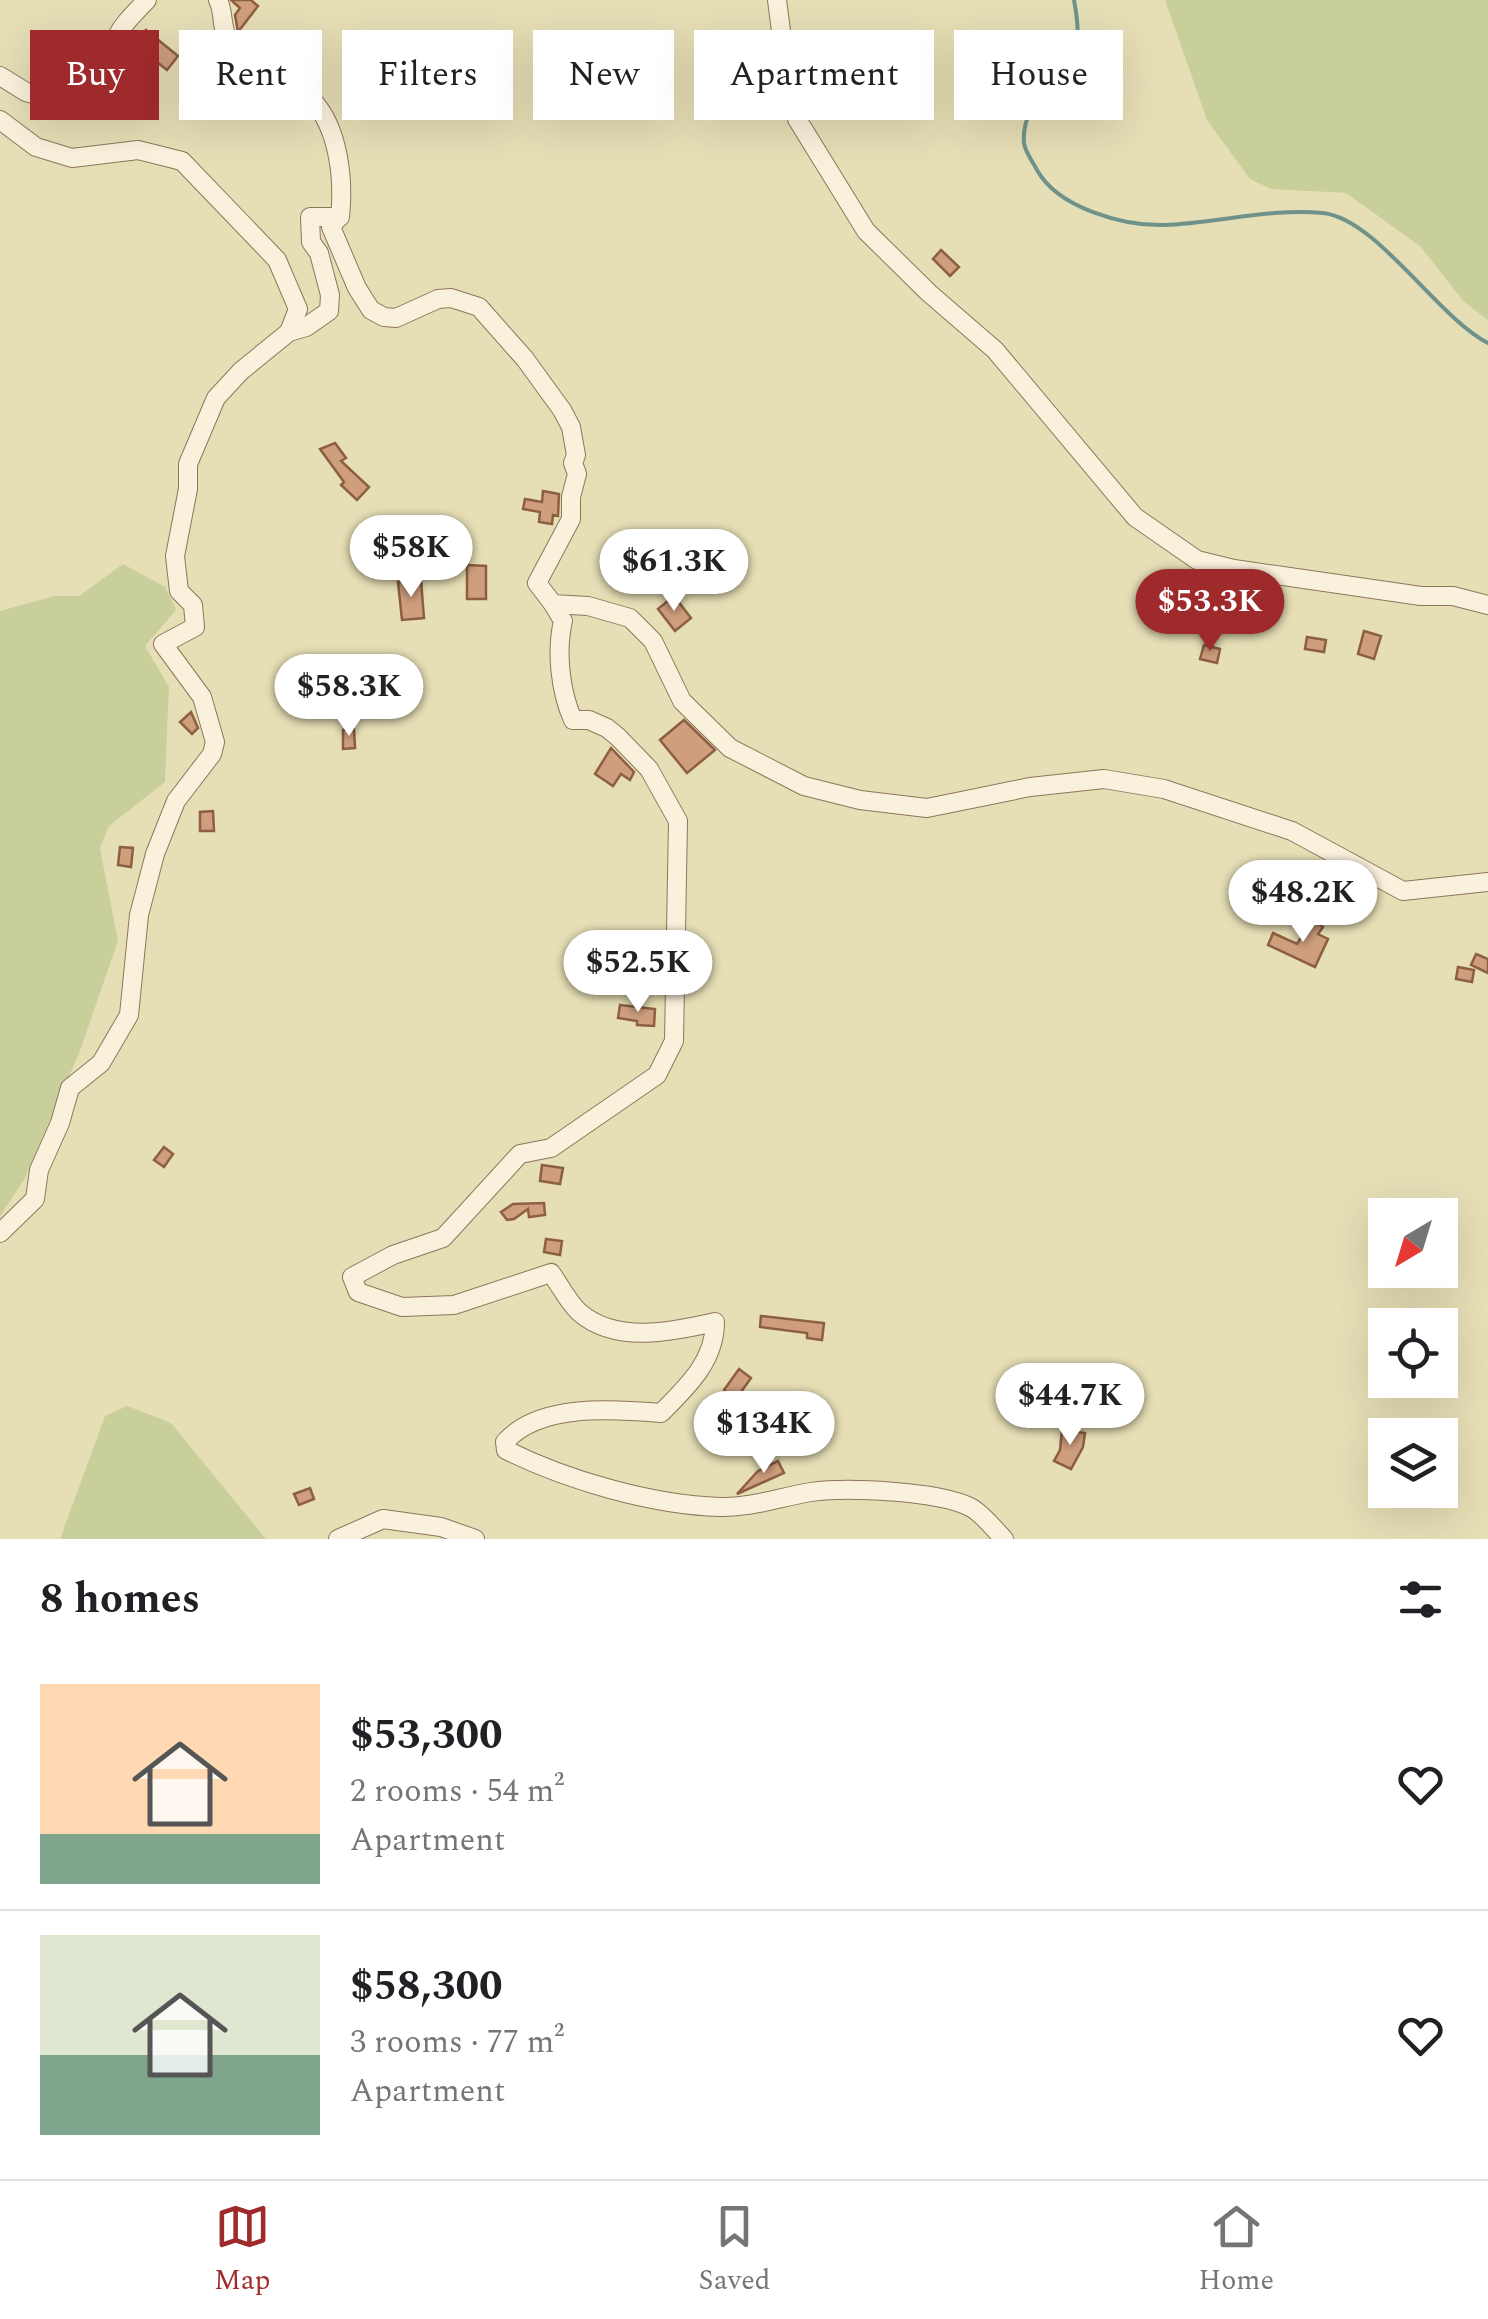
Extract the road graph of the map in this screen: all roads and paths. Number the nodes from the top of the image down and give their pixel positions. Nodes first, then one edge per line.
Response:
1 (147, 0) edge
2 (218, 0) edge
3 (777, 0) edge
4 (0, 76) edge
5 (0, 120) edge
6 (338, 218) junction
7 (289, 332) junction
8 (554, 604) junction
9 (1488, 605) edge
10 (1488, 882) edge
11 (0, 1233) edge
12 (338, 1539) edge
13 (475, 1539) edge
14 (1004, 1539) edge

1 - 4 street
2 - 6 street
3 - 9 street
5 - 7 street
6 - 7 street
6 - 8 street
7 - 11 street
8 - 10 street
8 - 14 street
12 - 13 street

